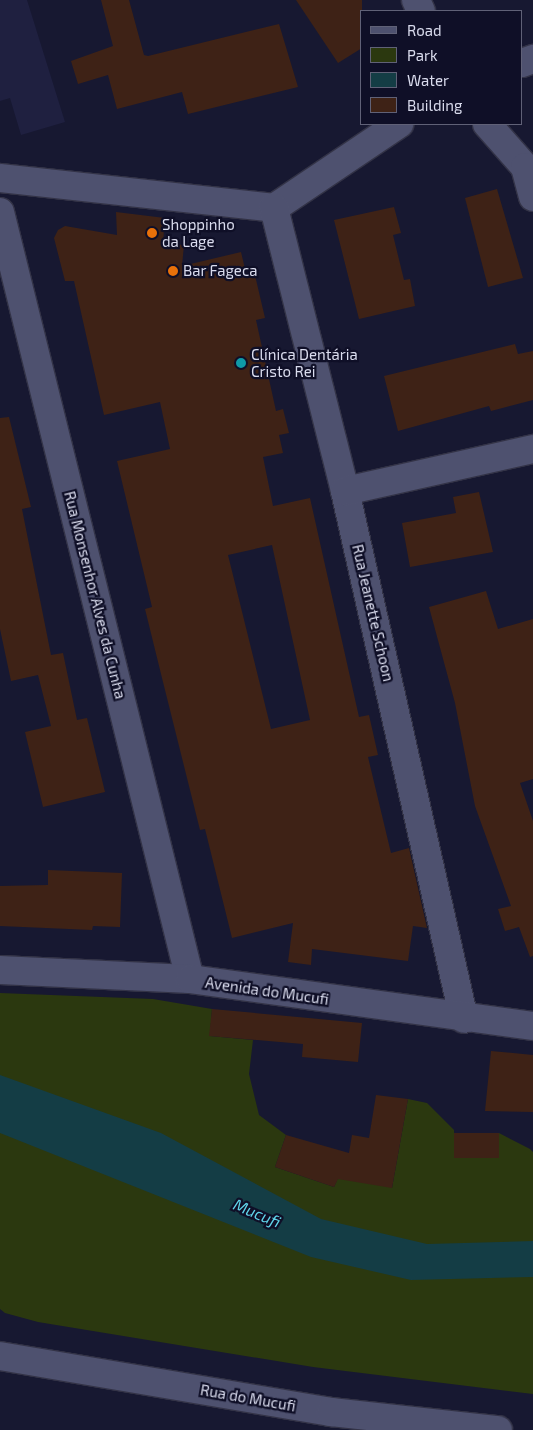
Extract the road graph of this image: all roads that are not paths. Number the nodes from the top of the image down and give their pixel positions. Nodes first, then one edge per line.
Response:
1 (398, 125) edge
2 (488, 125) edge
3 (0, 178) edge
4 (533, 197) edge
5 (274, 208) junction
6 (0, 212) edge
7 (533, 449) edge
8 (345, 491) junction
9 (0, 970) edge
10 (190, 979) junction
11 (464, 1019) junction
12 (533, 1026) edge
13 (0, 1356) edge
14 (333, 1421) edge
15 (498, 1430) edge

1 - 5 street
2 - 4 street
3 - 5 street
5 - 8 street, Rua Jeanette Schoon
6 - 10 street, Rua Monsenhor Alves da Cunha
7 - 8 street
8 - 11 street, Rua Jeanette Schoon
9 - 10 street, Avenida do Mucufi
10 - 11 street, Avenida do Mucufi
11 - 12 street, Avenida do Mucufi
13 - 14 street, Rua do Mucufi
14 - 15 street, Rua do Mucufi

